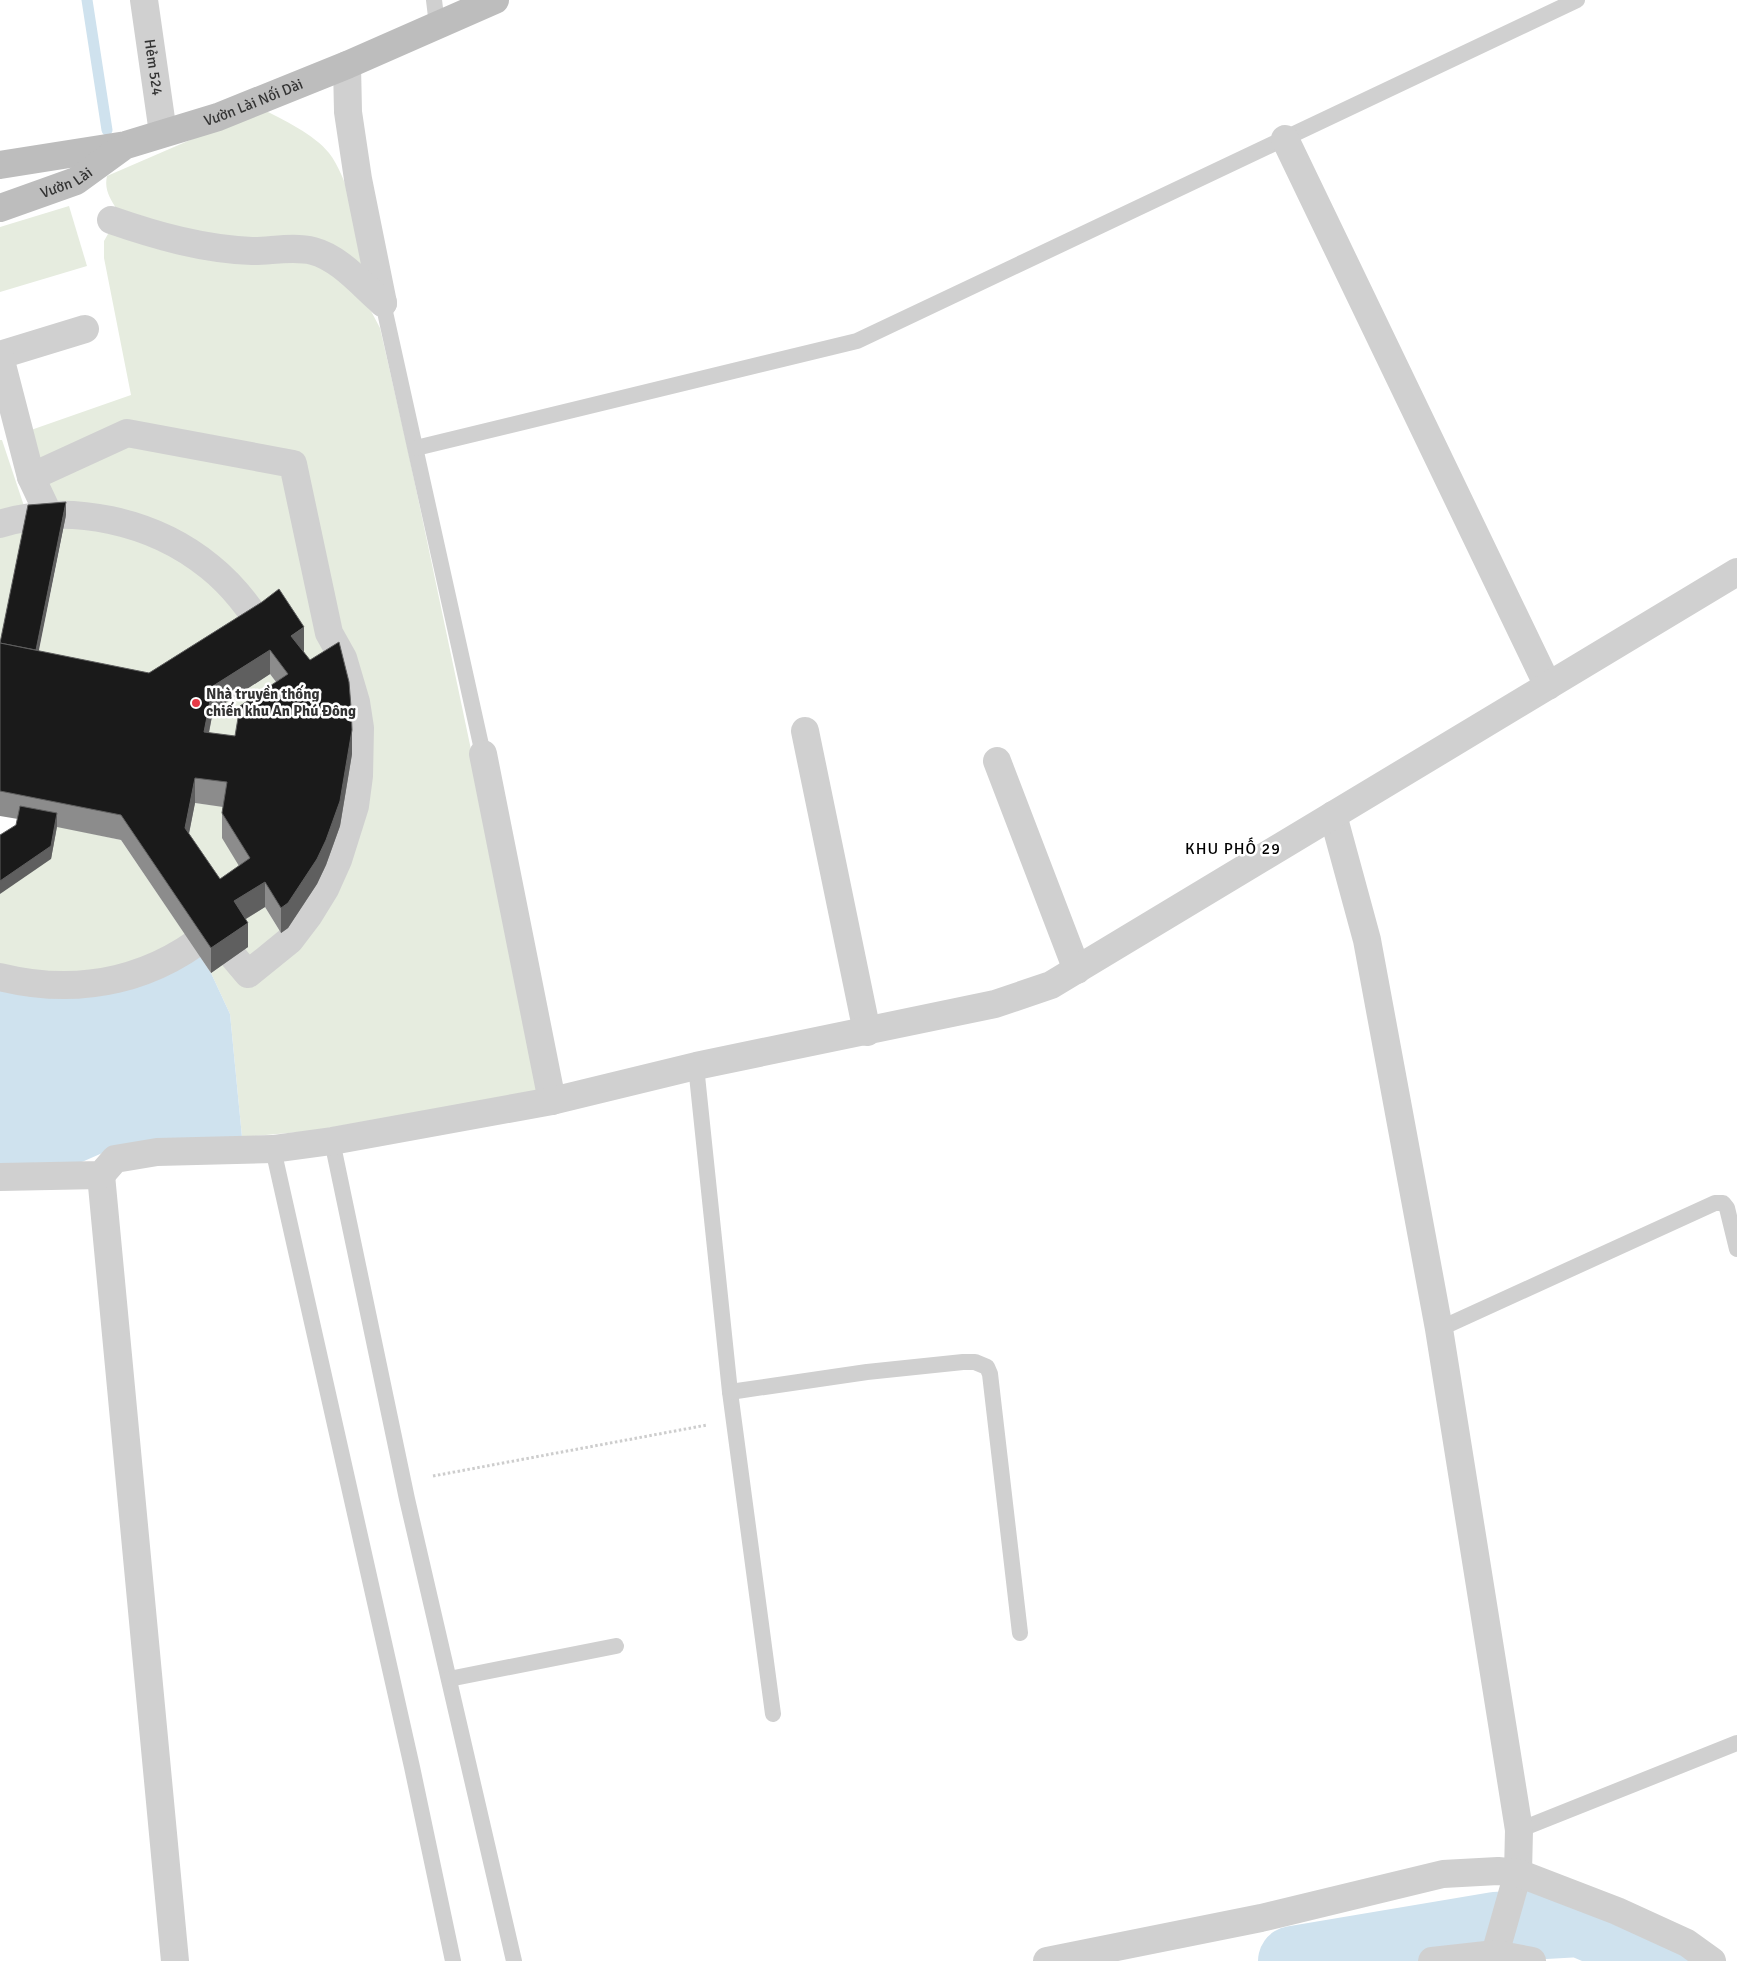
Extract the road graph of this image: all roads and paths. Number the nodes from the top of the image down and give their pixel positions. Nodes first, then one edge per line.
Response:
1 (144, 0) edge
2 (494, 0) edge
3 (1577, 0) edge
4 (435, 13) edge
5 (347, 65) junction
6 (163, 133) junction
7 (1285, 139) junction
8 (126, 145) junction
9 (0, 165) edge
10 (0, 208) edge
11 (111, 220) dead end
12 (383, 303) junction
13 (85, 329) dead end
14 (0, 356) edge
15 (416, 448) junction
16 (31, 477) junction
17 (49, 515) junction
18 (0, 524) edge
19 (41, 554) edge
20 (1737, 572) edge
21 (248, 660) edge
22 (1548, 686) junction
23 (805, 731) dead end
24 (483, 754) joint
25 (997, 761) dead end
26 (1333, 816) junction
27 (197, 908) edge
28 (236, 908) edge
29 (212, 931) junction
30 (1077, 970) junction
31 (0, 977) edge
32 (867, 1032) junction
33 (696, 1066) junction
34 (552, 1101) junction
35 (332, 1141) junction
36 (274, 1149) junction
37 (101, 1176) junction
38 (0, 1178) edge
39 (1737, 1249) edge
40 (1440, 1329) junction
41 (730, 1392) junction
42 (734, 1420) junction
43 (403, 1482) junction
44 (1020, 1633) dead end
45 (616, 1646) dead end
46 (449, 1679) junction
47 (773, 1714) dead end
48 (1737, 1743) edge
49 (1519, 1830) junction
50 (1518, 1873) junction
51 (1500, 1937) junction
52 (175, 1961) edge
53 (453, 1961) edge
54 (514, 1961) edge
55 (1047, 1961) edge
56 (1432, 1961) edge
57 (1532, 1961) edge
58 (1712, 1961) edge

1 - 6 street, Hẻm 524
2 - 4 street, Vườn Lài Nối Dài
3 - 7 lane
4 - 5 street, Vườn Lài Nối Dài
5 - 6 street, Vườn Lài Nối Dài
5 - 12 street
6 - 8 street, Vườn Lài Nối Dài
7 - 15 lane
7 - 22 street
8 - 9 street, Vườn Lài Nối Dài
8 - 10 street, Vườn Lài
11 - 12 street
12 - 15 lane
13 - 14 street
14 - 16 street
15 - 24 lane
16 - 17 street
16 - 29 street
17 - 18 street
17 - 19 street
17 - 21 street
20 - 22 street
22 - 26 street
23 - 32 street
24 - 34 street
25 - 30 street
26 - 30 street
26 - 40 street
27 - 29 street
28 - 29 street
29 - 31 street
30 - 32 street
32 - 33 street
33 - 34 street
33 - 41 lane
34 - 35 street
35 - 36 street
35 - 43 lane
36 - 37 street
36 - 53 lane
37 - 38 street
37 - 52 street
39 - 40 lane
40 - 49 street
41 - 42 lane
41 - 44 lane
42 - 43 path
42 - 47 lane
43 - 46 lane
45 - 46 lane
46 - 54 lane
48 - 49 lane
49 - 50 street
50 - 51 street
50 - 55 street
50 - 58 street
51 - 56 street
51 - 57 street

